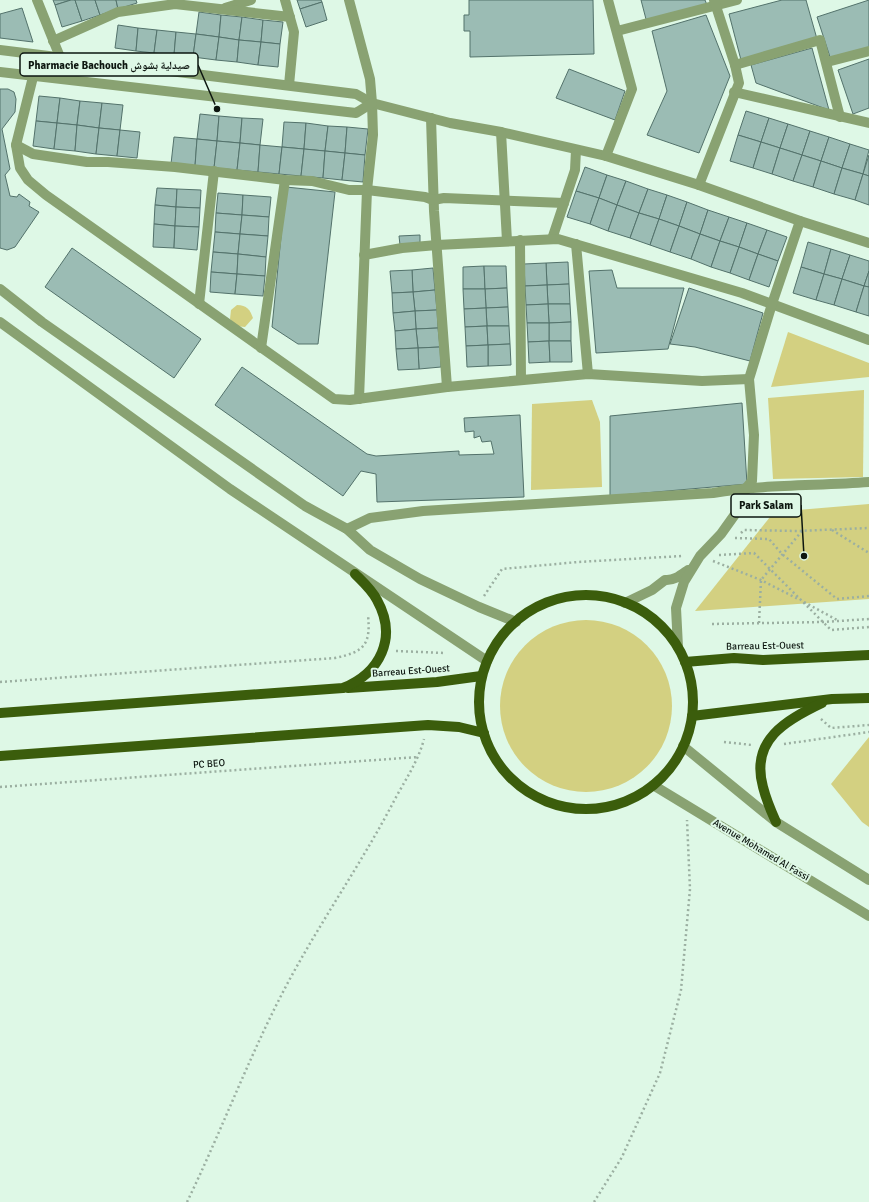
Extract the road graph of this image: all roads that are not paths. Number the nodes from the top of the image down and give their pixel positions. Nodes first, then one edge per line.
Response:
1 (37, 0) edge
2 (251, 0) edge
3 (285, 0) edge
4 (349, 0) edge
5 (608, 0) edge
6 (737, 0) edge
7 (715, 3) edge
8 (221, 10) junction
9 (290, 17) junction
10 (617, 30) junction
11 (53, 42) junction
12 (0, 50) edge
13 (869, 51) edge
14 (36, 55) junction
15 (60, 57) junction
16 (827, 62) junction
17 (735, 65) junction
18 (0, 72) edge
19 (34, 77) junction
20 (289, 85) junction
21 (734, 92) junction
22 (372, 103) junction
23 (840, 117) junction
24 (431, 118) junction
25 (869, 123) edge
26 (501, 132) junction
27 (16, 145) junction
28 (576, 150) junction
29 (606, 156) junction
30 (214, 171) junction
31 (285, 180) junction
32 (699, 185) junction
33 (367, 190) junction
34 (433, 200) junction
35 (504, 200) junction
36 (564, 203) junction
37 (800, 221) junction
38 (552, 239) junction
39 (507, 240) junction
40 (520, 240) junction
41 (869, 242) edge
42 (576, 244) junction
43 (437, 245) junction
44 (364, 255) junction
45 (0, 290) edge
46 (199, 304) junction
47 (772, 304) junction
48 (0, 322) edge
49 (869, 340) edge
50 (261, 348) junction
51 (588, 374) junction
52 (749, 379) junction
53 (521, 380) junction
54 (447, 387) junction
55 (359, 399) junction
56 (869, 482) edge
57 (747, 487) junction
58 (347, 529) junction
59 (692, 568) junction
60 (355, 574) junction
61 (625, 602) junction
62 (516, 622) junction
63 (678, 647) junction
64 (869, 655) edge
65 (487, 661) junction
66 (685, 662) junction
67 (481, 676) junction
68 (343, 688) junction
69 (869, 698) edge
70 (832, 699) junction
71 (0, 713) edge
72 (692, 716) junction
73 (484, 733) junction
74 (683, 746) junction
75 (0, 756) edge
76 (654, 785) junction
77 (776, 822) junction
78 (869, 880) edge
79 (869, 916) edge

1 - 11 street
2 - 8 street
3 - 9 street
4 - 22 street
5 - 10 street
6 - 7 street
7 - 10 street
7 - 17 street
8 - 9 street
8 - 11 street
9 - 20 street
10 - 29 street
11 - 15 street
12 - 14 street
13 - 16 street
14 - 15 street
14 - 19 street
15 - 20 street
16 - 17 street
16 - 23 street
17 - 21 street
18 - 19 street
19 - 22 street
19 - 27 street
20 - 22 street
21 - 23 street
21 - 32 street
22 - 24 street
22 - 33 street
23 - 25 street
24 - 26 street
24 - 34 street
26 - 28 street
26 - 35 street
27 - 30 street
27 - 46 street
28 - 29 street
28 - 36 street
29 - 32 street
30 - 31 street
30 - 46 street
31 - 33 street
31 - 50 street
32 - 37 street
33 - 34 street
33 - 44 street
34 - 35 street
34 - 43 street
35 - 36 street
35 - 39 street
36 - 38 street
37 - 41 street
37 - 47 street
38 - 40 street
38 - 42 street
39 - 40 street
39 - 43 street
40 - 53 street
42 - 47 street
42 - 51 street
43 - 44 street
43 - 54 street
44 - 55 street
45 - 58 street
46 - 50 street
47 - 49 street
47 - 52 street
48 - 60 street
50 - 55 street
51 - 52 street
51 - 53 street
52 - 57 street
53 - 54 street
54 - 55 street
56 - 57 street
57 - 58 street
57 - 59 street
58 - 62 street
59 - 61 street
59 - 63 street
60 - 65 street
60 - 68 main road
61 - 62 main road
61 - 63 main road
62 - 65 main road
63 - 66 main road
64 - 66 main road, Barreau Est-Ouest
65 - 67 main road
66 - 72 main road
67 - 68 main road, Barreau Est-Ouest
67 - 73 main road
68 - 71 main road, Barreau Est-Ouest
69 - 70 main road
70 - 72 main road
70 - 77 main road
72 - 74 main road
73 - 75 main road
73 - 76 main road
74 - 76 main road
74 - 77 street
76 - 79 street, Avenue Mohamed Al Fassi
77 - 78 street

